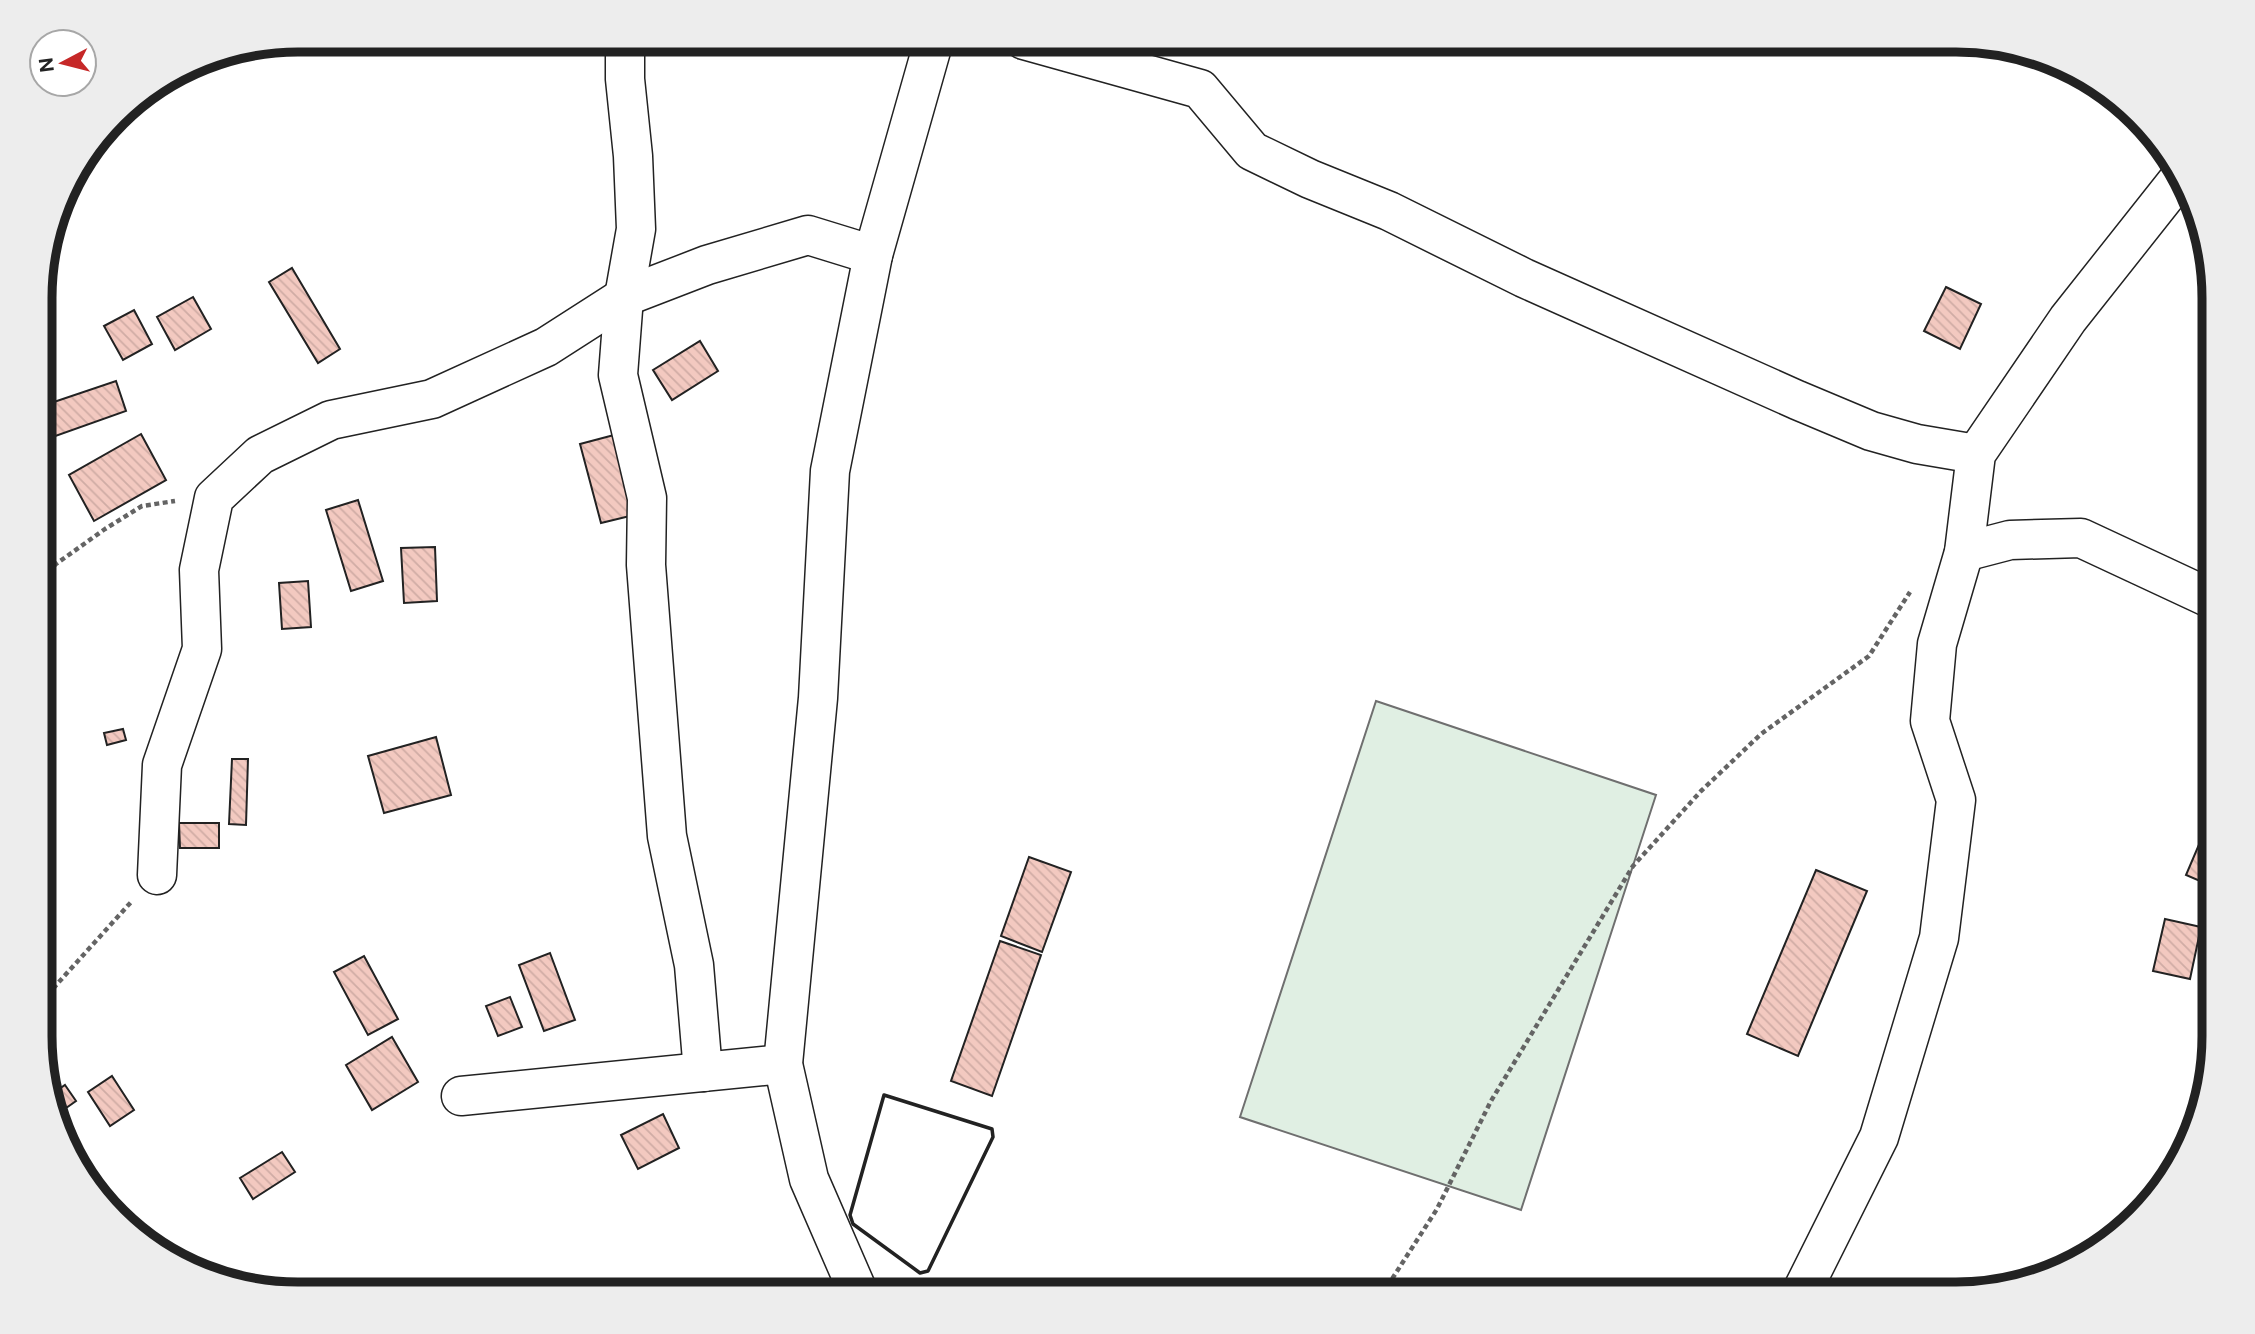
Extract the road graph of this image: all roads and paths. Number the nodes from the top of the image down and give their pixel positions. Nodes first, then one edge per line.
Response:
1 (625, 53) edge
2 (930, 53) edge
3 (1069, 53) edge
4 (2174, 185) edge
5 (873, 255) junction
6 (624, 297) junction
7 (1976, 454) junction
8 (214, 498) junction
9 (1964, 552) junction
10 (52, 568) edge
11 (1915, 585) dead end
12 (2202, 594) edge
13 (157, 874) joint
14 (52, 989) edge
15 (783, 1064) junction
16 (703, 1072) junction
17 (461, 1096) dead end
18 (1390, 1281) edge
19 (1807, 1281) edge
20 (854, 1282) edge

1 - 6 street
2 - 5 street
3 - 7 street
4 - 7 street
5 - 6 street
5 - 15 street
6 - 8 street
6 - 16 street
7 - 9 street
8 - 10 path
8 - 13 street
9 - 12 street
9 - 19 street
11 - 18 path
13 - 14 path
15 - 16 street
15 - 20 street
16 - 17 street

